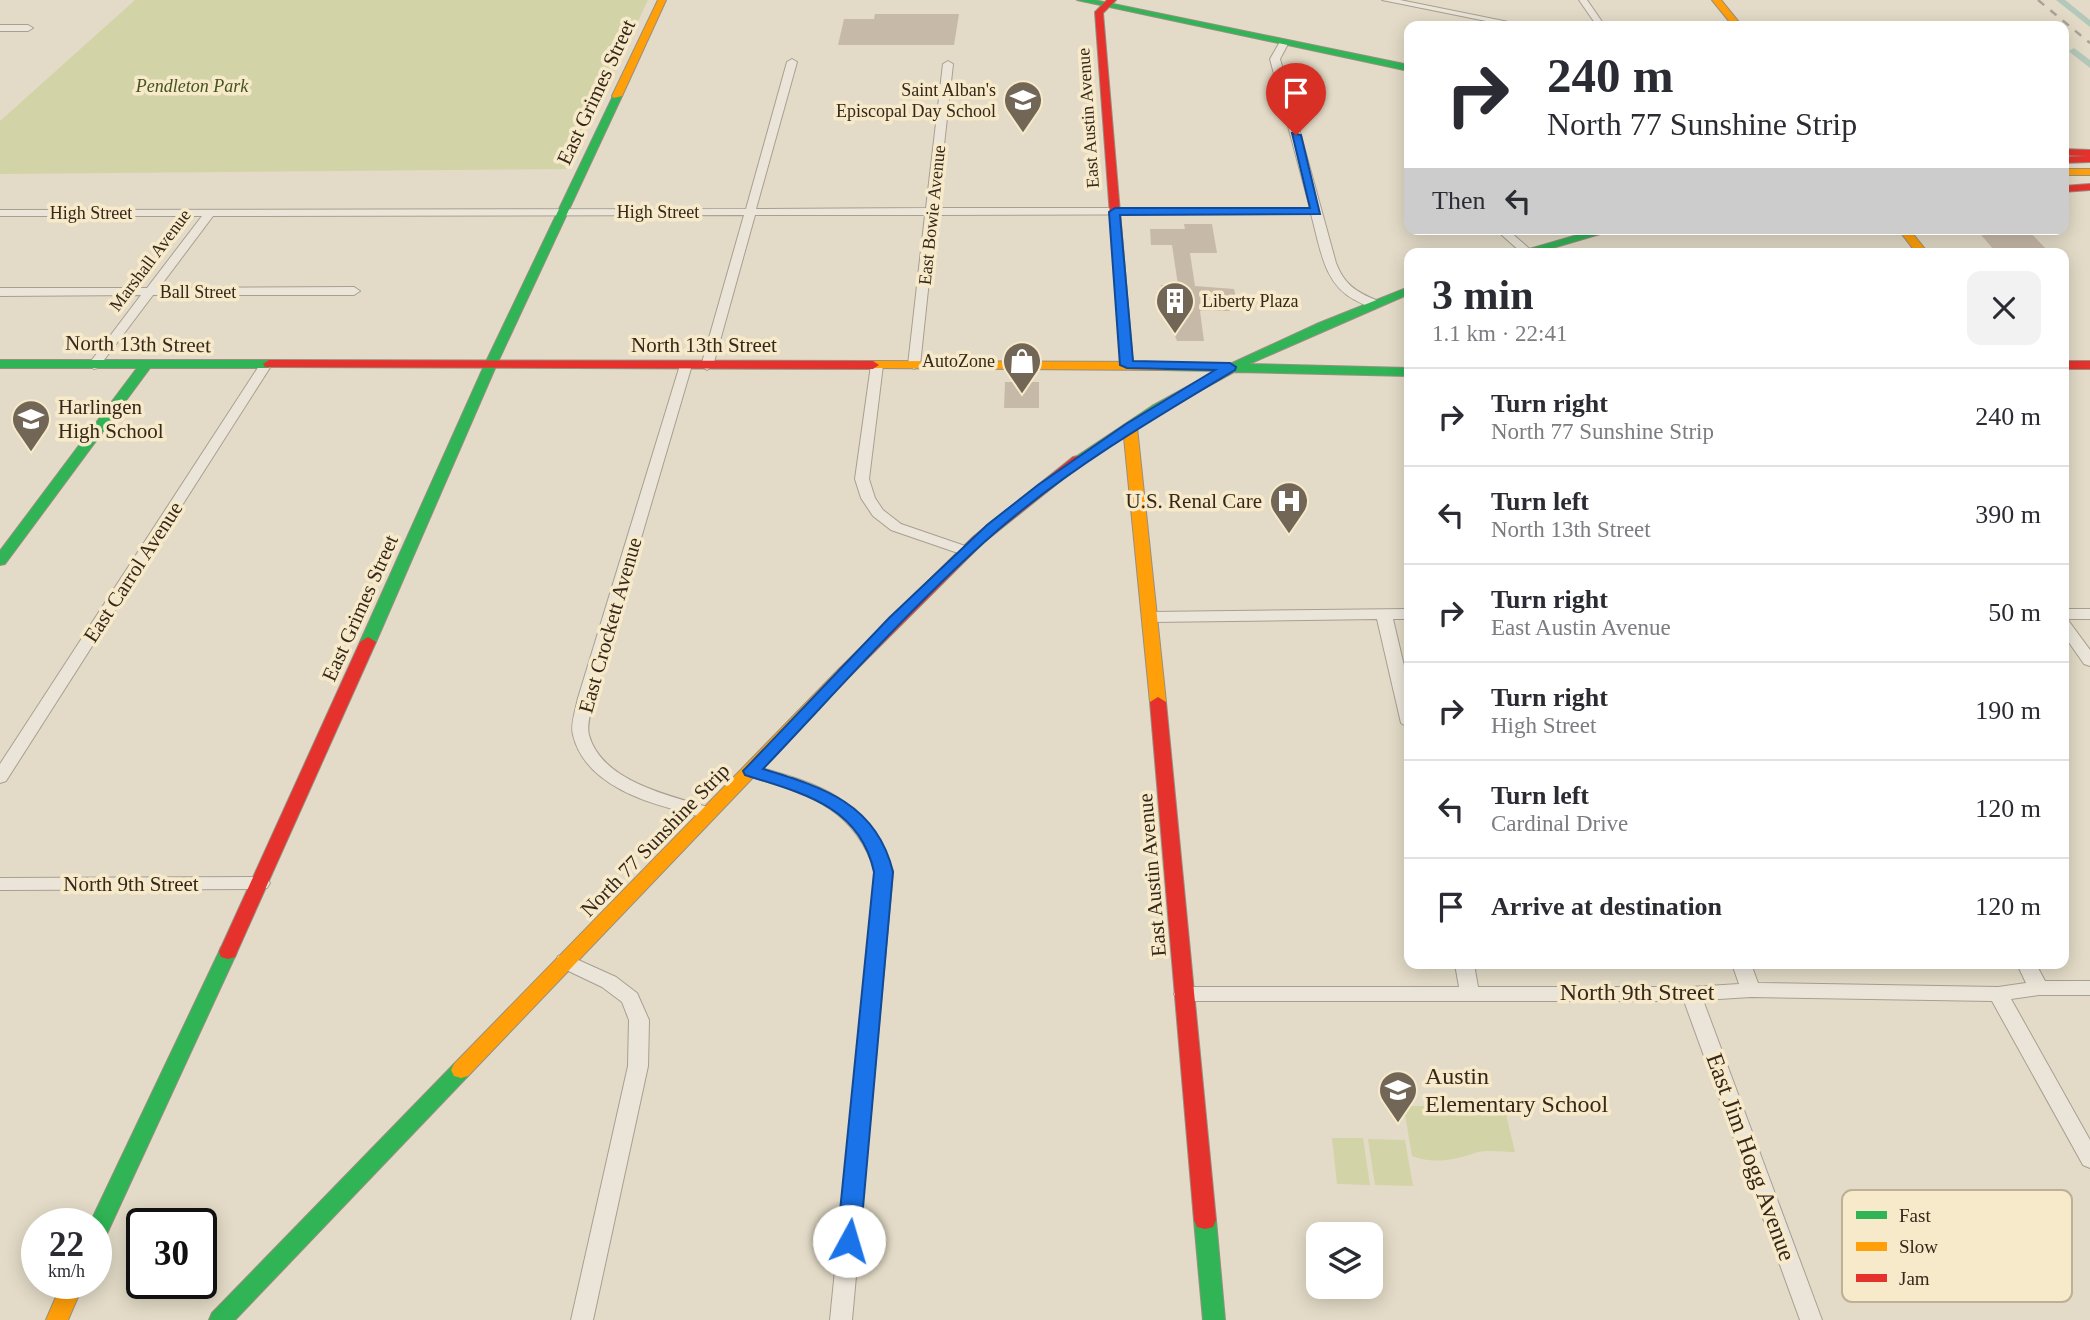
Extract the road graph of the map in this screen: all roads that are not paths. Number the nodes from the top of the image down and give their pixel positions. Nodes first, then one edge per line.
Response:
1 (662, 0) edge
2 (1081, 0) edge
3 (1386, 0) edge
4 (1452, 0) edge
5 (1583, 0) edge
6 (1716, 0) edge
7 (1109, 3) edge
8 (1459, 13) junction
9 (1499, 21) edge
10 (1598, 21) edge
11 (1734, 21) edge
12 (0, 28) edge
13 (28, 28) dead end
14 (1284, 42) junction
15 (792, 62) dead end
16 (948, 64) dead end
17 (1404, 67) edge
18 (2069, 152) edge
19 (2090, 153) edge
20 (2090, 159) edge
21 (2069, 160) edge
22 (2069, 172) edge
23 (2090, 173) edge
24 (2090, 187) edge
25 (2069, 189) edge
26 (1316, 211) junction
27 (564, 212) junction
28 (750, 212) junction
29 (933, 212) junction
30 (1115, 212) junction
31 (0, 213) edge
32 (210, 213) junction
33 (1506, 235) edge
34 (1575, 235) edge
35 (1517, 248) edge
36 (1537, 248) edge
37 (355, 291) dead end
38 (0, 292) edge
39 (150, 292) junction
40 (1404, 292) edge
41 (1372, 303) junction
42 (0, 364) edge
43 (94, 365) junction
44 (686, 365) junction
45 (877, 365) junction
46 (914, 365) junction
47 (1127, 365) junction
48 (2069, 365) edge
49 (2090, 365) edge
50 (145, 366) junction
51 (265, 366) junction
52 (490, 366) junction
53 (707, 366) junction
54 (1230, 367) junction
55 (1404, 372) edge
56 (1130, 427) junction
57 (966, 551) junction
58 (0, 561) edge
59 (1384, 614) junction
60 (1404, 614) edge
61 (2069, 614) edge
62 (2090, 614) edge
63 (1151, 617) junction
64 (2069, 631) edge
65 (2090, 661) edge
66 (1404, 701) edge
67 (751, 771) junction
68 (0, 777) edge
69 (709, 813) junction
70 (261, 883) junction
71 (0, 884) edge
72 (565, 961) junction
73 (1465, 969) edge
74 (1743, 969) edge
75 (2029, 969) edge
76 (2039, 988) junction
77 (2090, 989) edge
78 (1751, 990) junction
79 (1470, 992) junction
80 (1184, 994) junction
81 (1691, 994) junction
82 (1998, 994) junction
83 (2090, 1159) edge
84 (108, 1208) edge
85 (66, 1299) edge
86 (57, 1320) edge
87 (220, 1320) edge
88 (582, 1320) edge
89 (841, 1320) edge
90 (1214, 1320) edge
91 (1811, 1320) edge

1 - 27 street, East Grimes Street
2 - 7 street
3 - 8 street
4 - 8 street
5 - 10 street
6 - 11 street
7 - 14 street
7 - 30 street, East Austin Avenue
8 - 9 street
12 - 13 street
14 - 17 street
14 - 26 street
15 - 28 street
16 - 29 street, East Bowie Avenue
18 - 19 street
20 - 21 street
22 - 23 street
24 - 25 street
26 - 30 street, High Street
26 - 41 street
27 - 28 street, High Street
27 - 32 street, High Street
27 - 52 street, East Grimes Street
28 - 29 street, High Street
28 - 53 street
29 - 30 street, High Street
29 - 46 street, East Bowie Avenue
30 - 47 street, East Austin Avenue
31 - 32 street, High Street
32 - 39 street, Marshall Avenue
33 - 35 street
34 - 36 street
37 - 39 street, Ball Street
38 - 39 street, Ball Street
39 - 43 street, Marshall Avenue
40 - 41 street, North 77 Sunshine Strip
41 - 54 street, North 77 Sunshine Strip
42 - 43 street, North 13th Street
43 - 50 street, North 13th Street
44 - 52 street, North 13th Street
44 - 53 street, North 13th Street
44 - 69 street, East Crockett Avenue
45 - 46 street, North 13th Street
45 - 53 street, North 13th Street
45 - 57 street
46 - 47 street, North 13th Street
47 - 54 street, North 13th Street
48 - 49 street
50 - 51 street, North 13th Street
50 - 58 street
51 - 52 street, North 13th Street
51 - 68 street, East Carrol Avenue
52 - 70 street, East Grimes Street
54 - 55 street, North 13th Street
54 - 56 street, North 77 Sunshine Strip
56 - 57 street, North 77 Sunshine Strip
56 - 63 street, East Austin Avenue
57 - 67 street, North 77 Sunshine Strip
59 - 60 street
59 - 63 street
59 - 66 street
61 - 62 street
63 - 80 street, East Austin Avenue
64 - 65 street
67 - 69 street, North 77 Sunshine Strip
67 - 89 street
69 - 72 street, North 77 Sunshine Strip
70 - 71 street, North 9th Street
70 - 84 street, East Grimes Street
72 - 87 street, North 77 Sunshine Strip
72 - 88 street
73 - 79 street
74 - 78 street
75 - 76 street
76 - 77 street, North 9th Street
76 - 82 street, North 9th Street
78 - 81 street, North 9th Street
78 - 82 street, North 9th Street
79 - 80 street, North 9th Street
79 - 81 street, North 9th Street
80 - 90 street, East Austin Avenue
81 - 91 street, East Jim Hogg Avenue
82 - 83 street
85 - 86 street

